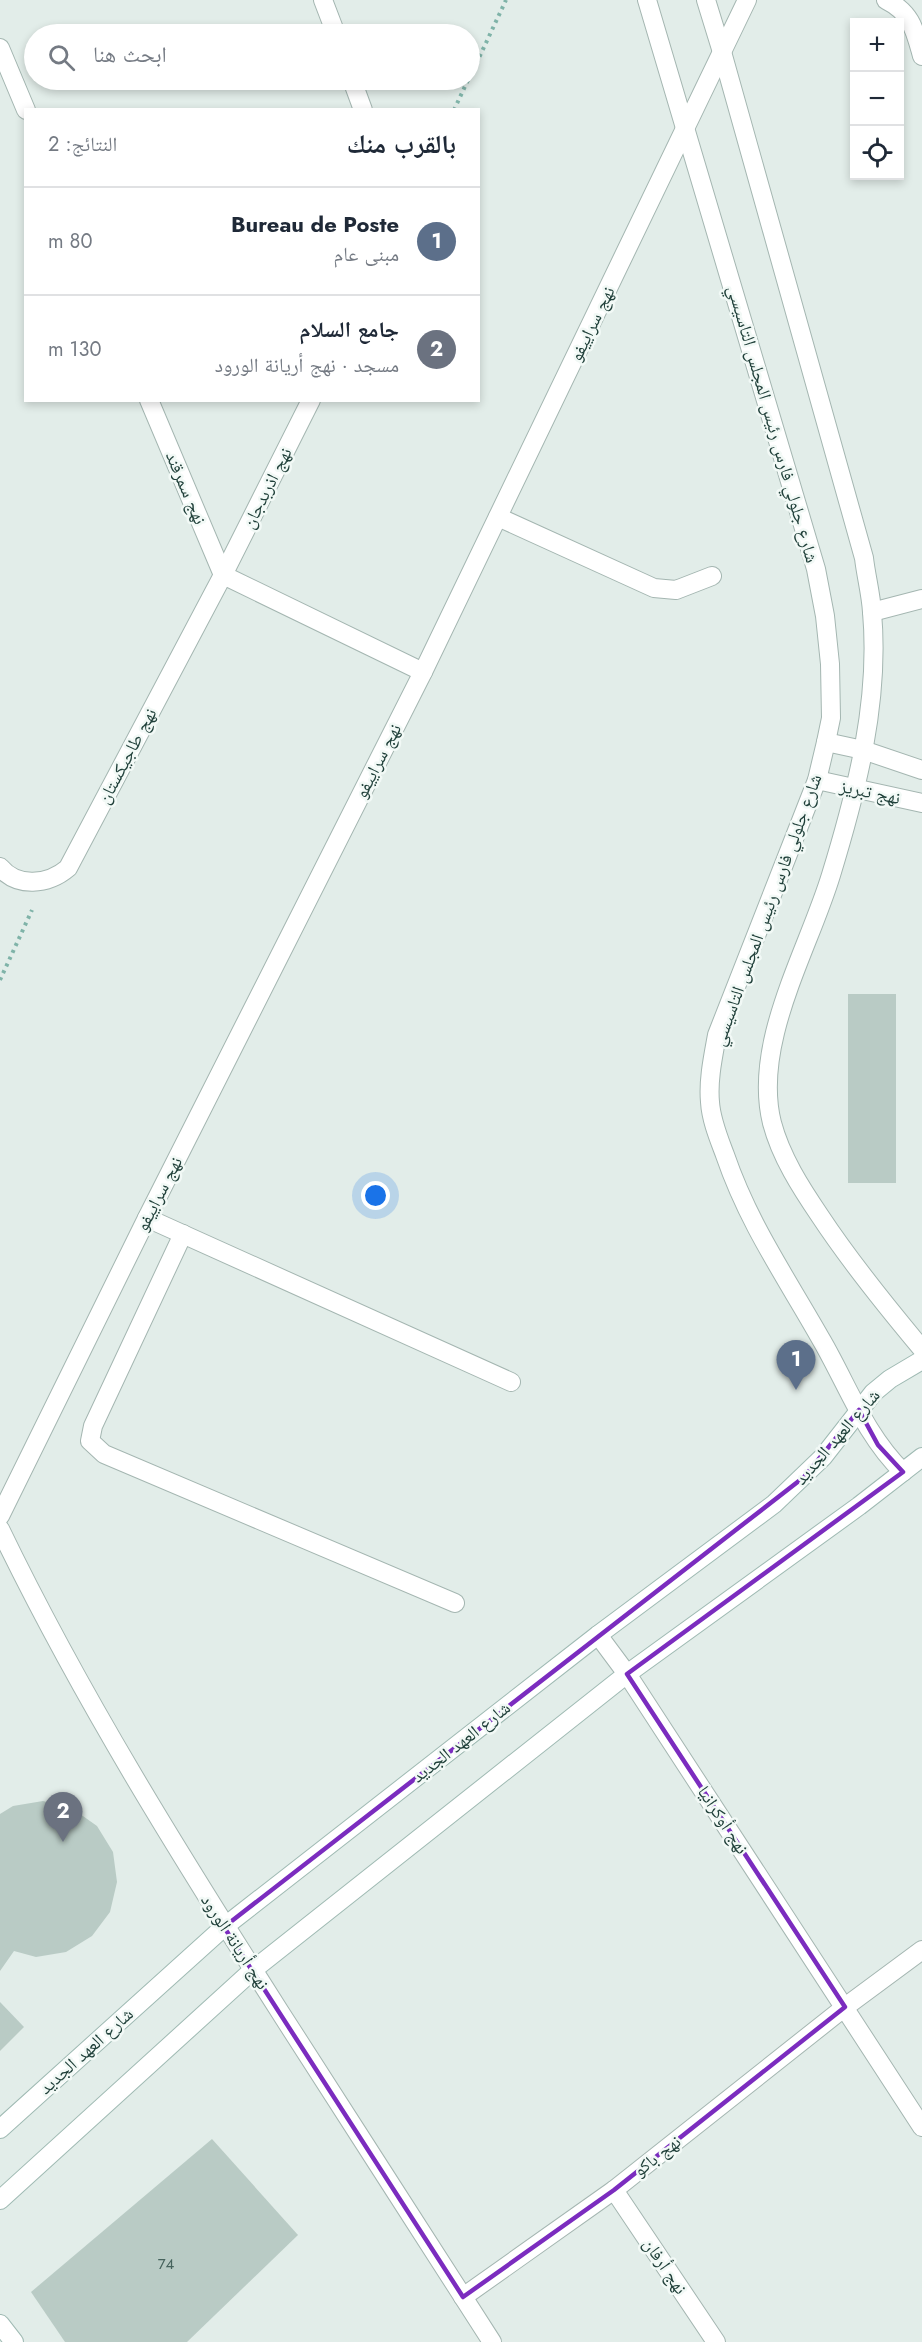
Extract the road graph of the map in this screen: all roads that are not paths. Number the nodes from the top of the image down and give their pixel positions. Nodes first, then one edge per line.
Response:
1 (323, 0) edge
2 (647, 0) edge
3 (706, 0) edge
4 (747, 0) edge
5 (886, 0) edge
6 (332, 24) edge
7 (0, 48) edge
8 (722, 52) junction
9 (922, 56) edge
10 (356, 90) edge
11 (25, 108) edge
12 (362, 108) edge
13 (686, 127) junction
14 (150, 402) edge
15 (310, 402) edge
16 (498, 517) junction
17 (223, 575) junction
18 (712, 576) dead end
19 (922, 599) edge
20 (872, 612) junction
21 (423, 672) junction
22 (826, 742) junction
23 (863, 750) junction
24 (922, 770) edge
25 (817, 780) junction
26 (855, 789) junction
27 (922, 803) edge
28 (0, 867) edge
29 (147, 1218) junction
30 (183, 1234) junction
31 (922, 1349) edge
32 (922, 1360) edge
33 (511, 1382) dead end
34 (859, 1410) junction
35 (922, 1457) edge
36 (903, 1472) junction
37 (0, 1516) edge
38 (0, 1529) edge
39 (455, 1603) dead end
40 (598, 1635) junction
41 (627, 1674) junction
42 (224, 1927) junction
43 (922, 1950) edge
44 (253, 1970) junction
45 (845, 2007) junction
46 (922, 2127) edge
47 (0, 2129) edge
48 (614, 2190) junction
49 (0, 2200) edge
50 (463, 2297) junction
51 (0, 2324) edge
52 (14, 2342) edge
53 (492, 2342) edge
54 (716, 2342) edge

1 - 6 street
2 - 13 street, شارع جلولي فارس رئيس المجلس التاسيسي
3 - 8 street
4 - 8 street, نهج سراييفو
5 - 9 street
7 - 11 street
8 - 13 street, نهج سراييفو
8 - 20 street
10 - 12 street
13 - 16 street, نهج سراييفو
13 - 22 street, شارع جلولي فارس رئيس المجلس التاسيسي
14 - 17 street, نهج سمرقند
15 - 17 street, نهج اذربدجان
16 - 18 street
16 - 21 street, نهج سراييفو
17 - 21 street
17 - 28 street, نهج طاجيكستان
19 - 20 street
20 - 23 street
21 - 29 street, نهج سراييفو
22 - 23 street
22 - 25 street, شارع جلولي فارس رئيس المجلس التاسيسي
23 - 24 street
23 - 26 street
25 - 26 street, نهج تبريز
25 - 34 street, شارع جلولي فارس رئيس المجلس التاسيسي
26 - 27 street, نهج تبريز
26 - 31 street
29 - 30 street
29 - 37 street, نهج سراييفو
30 - 33 street
30 - 39 street
32 - 34 street, شارع العهد الجديد
34 - 36 street, شارع جلولي فارس رئيس المجلس التاسيسي
34 - 40 street, شارع العهد الجديد
35 - 36 street
36 - 41 street
38 - 42 street, نهج أريانة الورود
40 - 41 street, نهج أوكرانيا
40 - 42 street, شارع العهد الجديد
41 - 44 street
41 - 45 street, نهج أوكرانيا
42 - 44 street, نهج أريانة الورود
42 - 47 street, شارع العهد الجديد
43 - 45 street
44 - 49 street
44 - 50 street, نهج أريانة الورود
45 - 46 street, نهج أوكرانيا
45 - 48 street, نهج باكو
48 - 50 street, نهج باكو
48 - 54 street, نهج أرفان
50 - 53 street, نهج أريانة الورود
51 - 52 street

